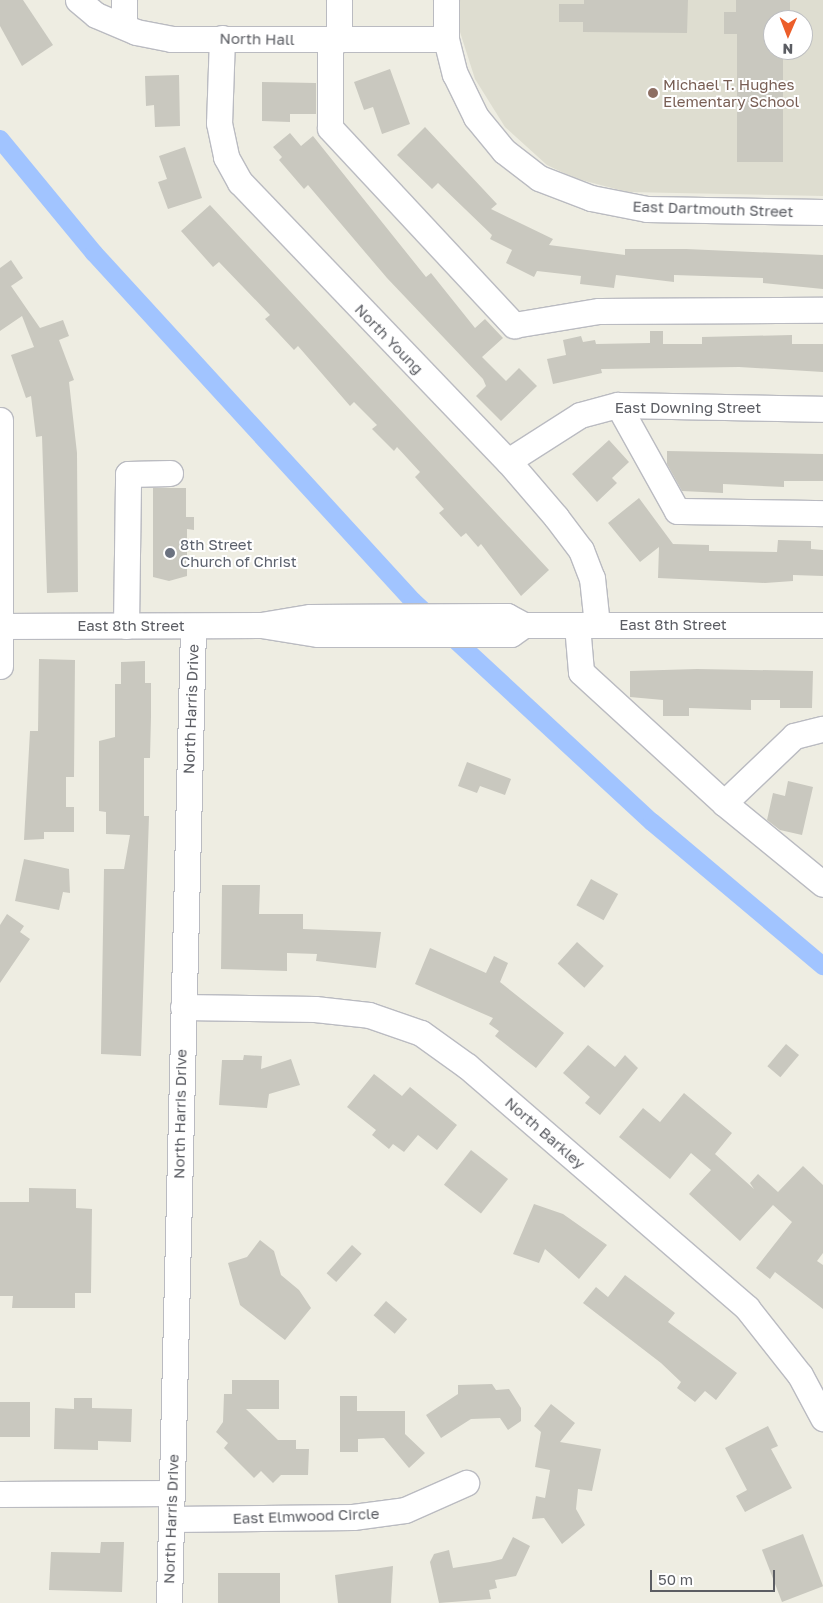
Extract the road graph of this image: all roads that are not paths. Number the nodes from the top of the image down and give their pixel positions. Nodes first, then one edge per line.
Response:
1 (78, 0) edge
2 (124, 0) edge
3 (339, 0) edge
4 (446, 0) edge
5 (124, 26) junction
6 (222, 38) junction
7 (446, 39) junction
8 (334, 40) junction
9 (823, 212) edge
10 (823, 310) edge
11 (618, 405) junction
12 (823, 409) edge
13 (0, 420) edge
14 (508, 462) junction
15 (170, 473) dead end
16 (823, 513) edge
17 (406, 625) junction
18 (524, 625) junction
19 (587, 625) junction
20 (823, 625) edge
21 (1, 626) edge
22 (126, 626) junction
23 (193, 626) junction
24 (0, 666) edge
25 (823, 729) edge
26 (724, 803) junction
27 (823, 884) edge
28 (183, 1007) junction
29 (823, 1418) edge
30 (466, 1483) dead end
31 (172, 1493) junction
32 (0, 1494) edge
33 (171, 1519) junction
34 (169, 1603) edge

1 - 5 street, North Hall
2 - 5 street
3 - 8 street
4 - 7 street, East Dartmouth Street
5 - 6 street, North Hall
6 - 8 street, North Hall
6 - 14 street, North Young
7 - 8 street, North Hall
7 - 9 street, East Dartmouth Street
8 - 10 street
11 - 12 street, East Downing Street
11 - 14 street, East Downing Street
11 - 16 street
13 - 21 street
14 - 19 street, North Young
15 - 22 street
17 - 18 street, East 8th Street
17 - 18 street, East 8th Street
17 - 23 street, East 8th Street
18 - 19 street, East 8th Street
19 - 20 street, East 8th Street
19 - 26 street, North Young
21 - 22 street, East 8th Street
21 - 24 street
22 - 23 street, East 8th Street
23 - 28 street, North Harris Drive
25 - 26 street
26 - 27 street, North Young
28 - 29 street, North Barkley
28 - 31 street, North Harris Drive
30 - 33 street, East Elmwood Circle
31 - 32 street
31 - 33 street, North Harris Drive
33 - 34 street, North Harris Drive

